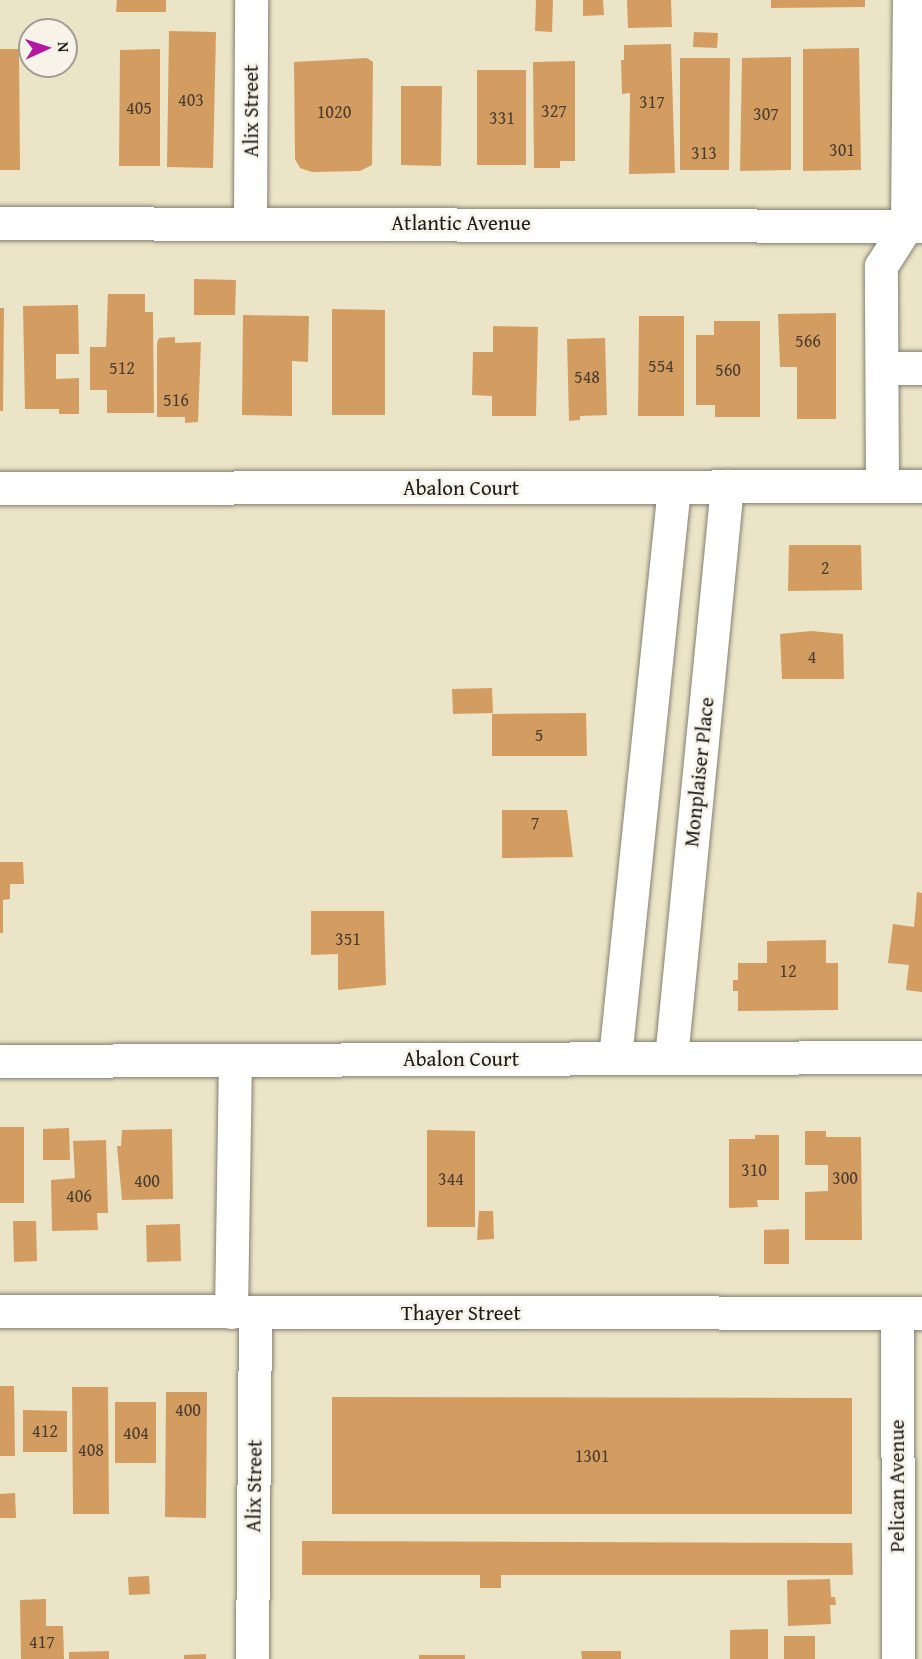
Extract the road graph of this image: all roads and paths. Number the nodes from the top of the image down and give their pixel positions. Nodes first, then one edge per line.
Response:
1 (251, 0) edge
2 (909, 0) edge
3 (250, 222) junction
4 (0, 223) edge
5 (917, 232) edge
6 (882, 368) junction
7 (922, 368) edge
8 (727, 486) junction
9 (882, 486) junction
10 (922, 486) edge
11 (674, 487) junction
12 (0, 488) edge
13 (922, 1057) edge
14 (615, 1058) junction
15 (671, 1058) junction
16 (235, 1060) junction
17 (0, 1061) edge
18 (0, 1311) edge
19 (243, 1312) junction
20 (909, 1313) edge
21 (252, 1659) edge
22 (898, 1659) edge

1 - 3 street, Alix Street
2 - 5 street
3 - 4 street, Atlantic Avenue
3 - 5 street, Atlantic Avenue
5 - 6 street
6 - 7 street
6 - 9 street
8 - 9 street, Abalon Court
8 - 11 street, Abalon Court
8 - 15 street, Monplaiser Place
9 - 10 street, Abalon Court
11 - 12 street, Abalon Court
11 - 14 street
13 - 15 street, Abalon Court
14 - 15 street, Abalon Court
14 - 16 street, Abalon Court
16 - 17 street, Abalon Court
16 - 19 street, Alix Street
18 - 19 street, Thayer Street
19 - 20 street, Thayer Street
19 - 21 street, Alix Street
20 - 22 street, Pelican Avenue

